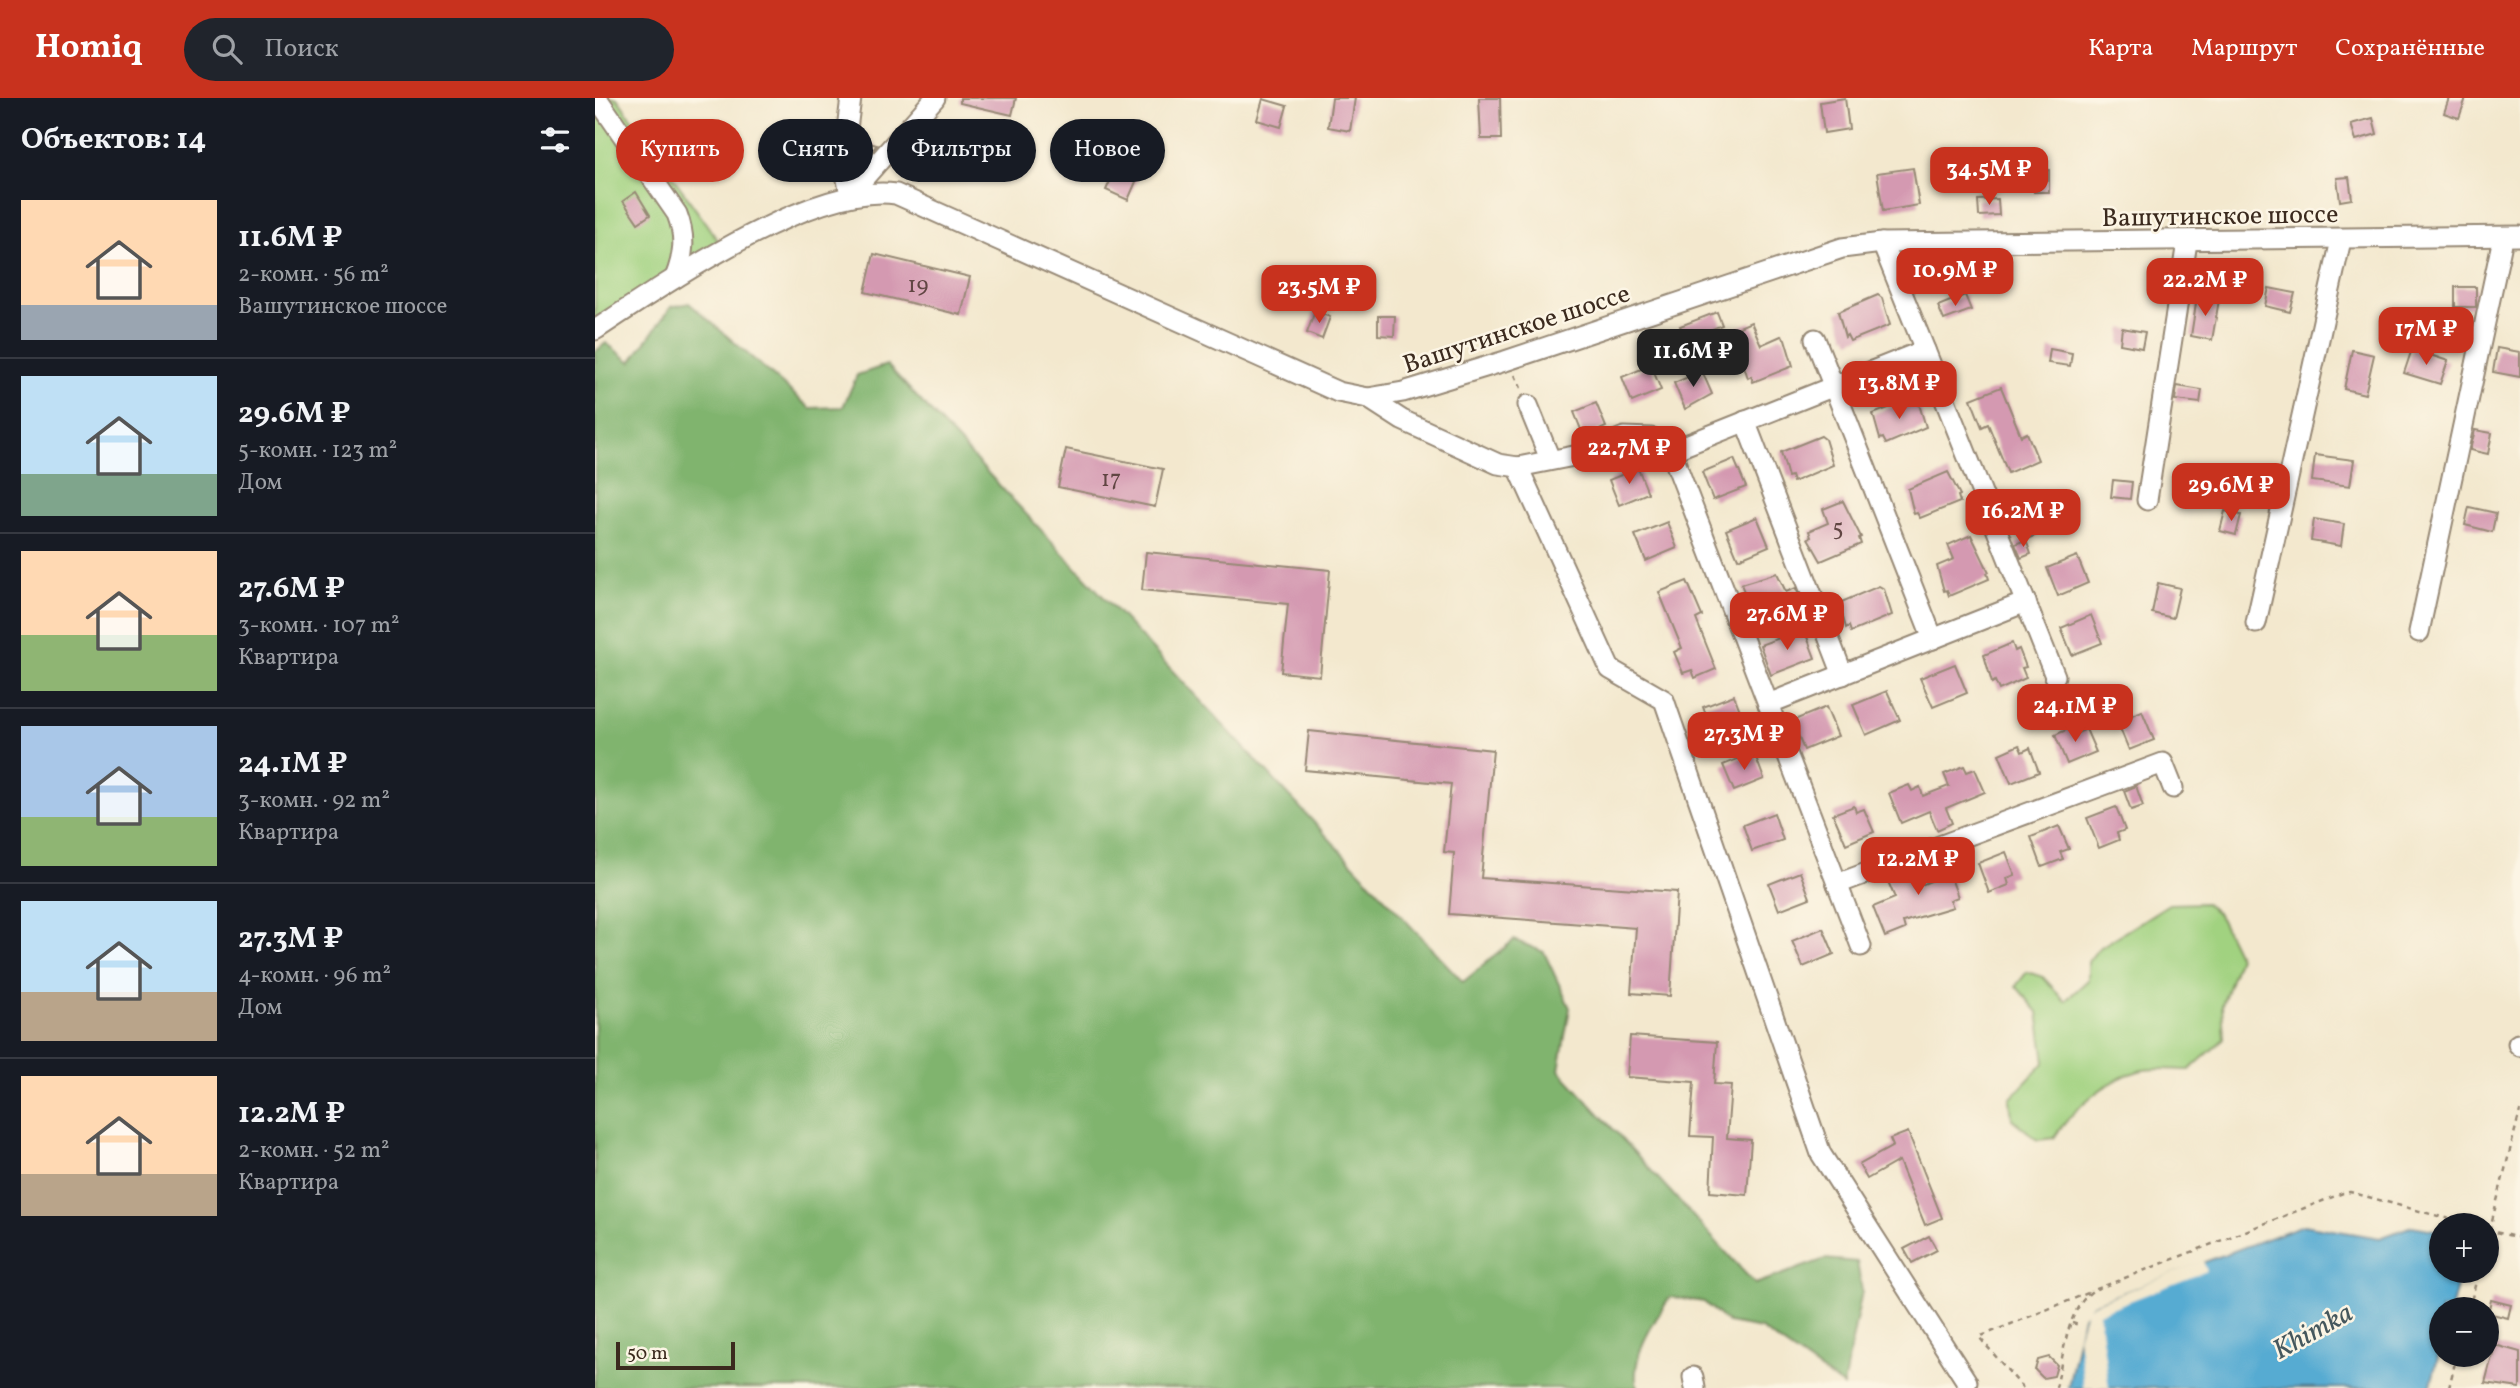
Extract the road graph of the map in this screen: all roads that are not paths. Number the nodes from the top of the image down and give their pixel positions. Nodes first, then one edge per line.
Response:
1 (597, 98) edge
2 (851, 98) edge
3 (935, 98) edge
4 (850, 194) junction
5 (2512, 237) edge
6 (2341, 240) junction
7 (2187, 242) junction
8 (1882, 243) junction
9 (675, 278) junction
10 (595, 330) edge
11 (1815, 339) dead end
12 (1925, 351) junction
13 (1834, 386) junction
14 (1369, 398) junction
15 (1528, 405) road end
16 (1745, 421) junction
17 (1671, 451) junction
18 (1550, 459) junction
19 (1518, 467) junction
20 (2147, 500) dead end
21 (2026, 602) junction
22 (2256, 623) dead end
23 (2419, 632) dead end
24 (1933, 639) junction
25 (1843, 675) junction
26 (2055, 676) dead end
27 (1768, 704) junction
28 (2173, 788) dead end
29 (1837, 884) junction
30 (1861, 946) dead end
31 (1968, 1386) edge

1 - 9 street
2 - 4 street
3 - 4 street
4 - 9 street, Вашутинское шоссе
4 - 14 street, Вашутинское шоссе
5 - 6 street, Вашутинское шоссе
5 - 23 street
6 - 7 street, Вашутинское шоссе
6 - 22 street
7 - 8 street, Вашутинское шоссе
7 - 20 street
8 - 12 street
8 - 14 street, Вашутинское шоссе
9 - 10 street, Вашутинское шоссе
11 - 13 street
12 - 13 street
12 - 21 street
13 - 16 street
13 - 24 street
14 - 19 street
15 - 18 street
16 - 17 street
16 - 25 street
17 - 18 street
17 - 27 street
18 - 19 street
19 - 31 street
21 - 24 street
21 - 26 street
24 - 25 street
25 - 27 street
27 - 29 street
28 - 29 street
29 - 30 street

